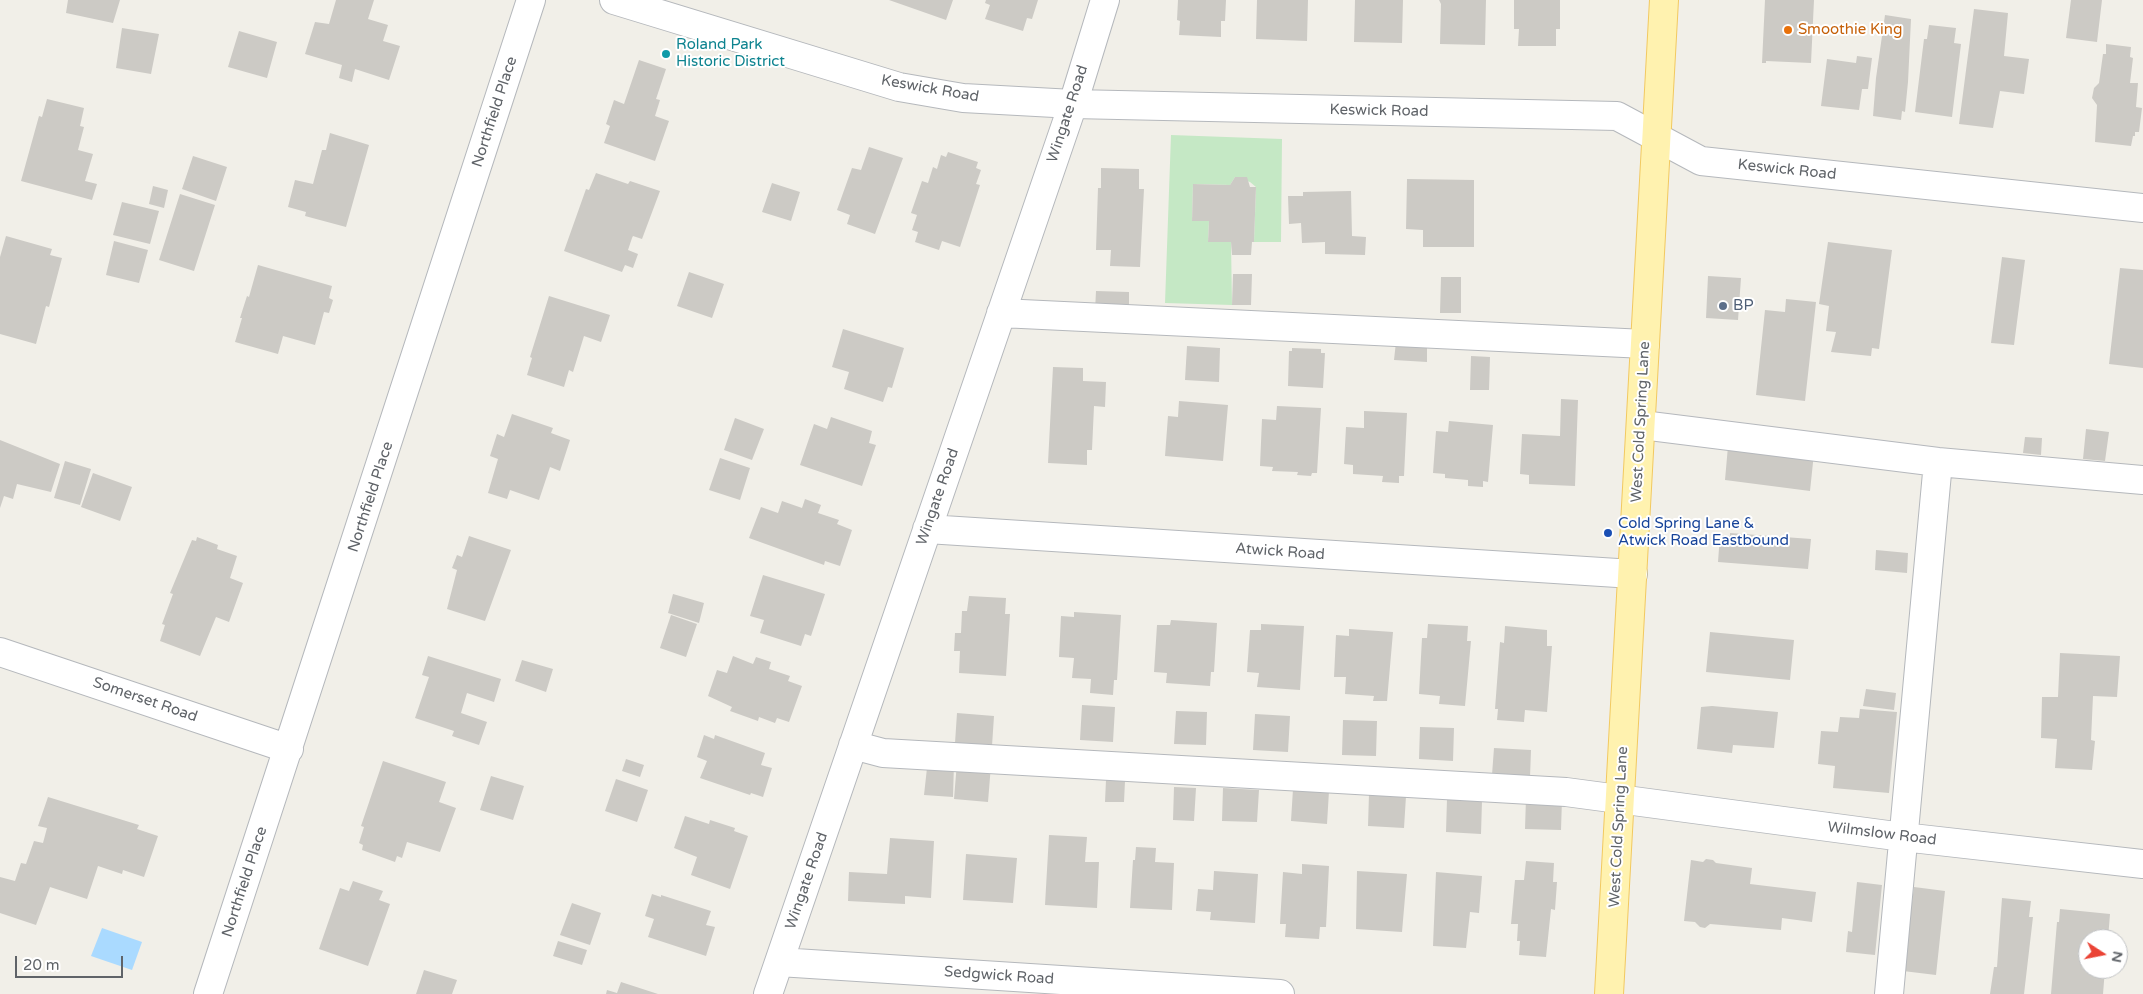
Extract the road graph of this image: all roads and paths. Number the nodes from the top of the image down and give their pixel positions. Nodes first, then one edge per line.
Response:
1 (531, 0) edge
2 (614, 0) edge
3 (1106, 0) edge
4 (1664, 0) edge
5 (1073, 104) junction
6 (1656, 138) junction
7 (2143, 208) edge
8 (1001, 313) junction
9 (1645, 344) junction
10 (1642, 425) junction
11 (1938, 462) junction
12 (2143, 480) edge
13 (927, 529) junction
14 (1633, 574) junction
15 (0, 652) edge
16 (853, 745) junction
17 (290, 749) junction
18 (1621, 799) junction
19 (1903, 837) junction
20 (2143, 864) edge
21 (779, 962) junction
22 (208, 994) edge
23 (768, 994) edge
24 (1280, 994) edge
25 (1609, 994) edge
26 (1889, 994) edge

1 - 17 street, Northfield Place
2 - 5 street, Keswick Road
3 - 5 street, Wingate Road
4 - 6 main road, West Cold Spring Lane
5 - 6 street, Keswick Road
5 - 8 street, Wingate Road
6 - 7 street, Keswick Road
6 - 9 main road, West Cold Spring Lane
8 - 9 street
8 - 13 street, Wingate Road
9 - 10 main road, West Cold Spring Lane
10 - 11 street
10 - 14 main road, West Cold Spring Lane
11 - 12 street
11 - 19 street
13 - 14 street, Atwick Road
13 - 16 street, Wingate Road
14 - 18 main road, West Cold Spring Lane
15 - 17 street, Somerset Road
16 - 18 street, Wilmslow Road
16 - 21 street, Wingate Road
17 - 22 street, Northfield Place
18 - 19 street, Wilmslow Road
18 - 25 main road, West Cold Spring Lane
19 - 20 street, Wilmslow Road
19 - 26 street
21 - 23 street, Wingate Road
21 - 24 street, Sedgwick Road

